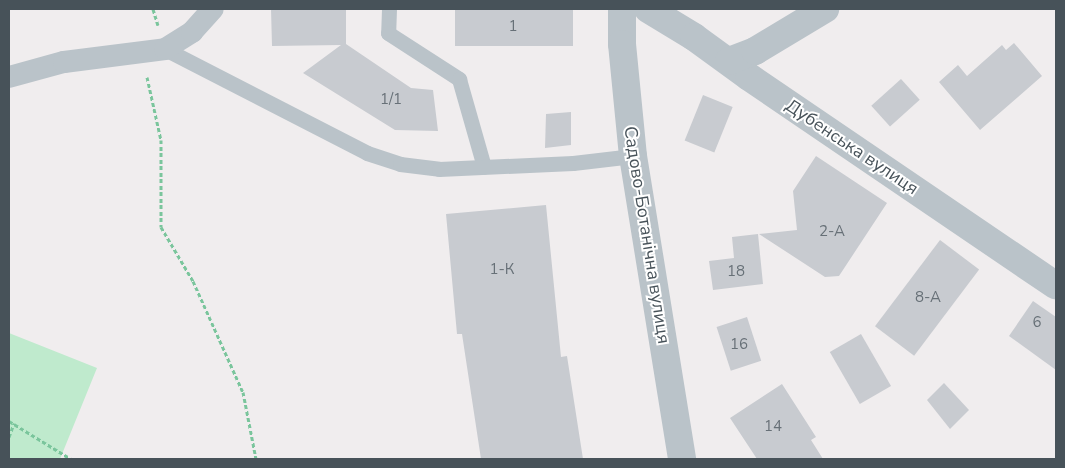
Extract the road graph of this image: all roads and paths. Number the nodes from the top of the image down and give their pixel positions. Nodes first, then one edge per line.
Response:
1 (213, 9) edge
2 (389, 9) edge
3 (622, 9) edge
4 (648, 9) edge
5 (826, 9) edge
6 (155, 51) junction
7 (729, 61) junction
8 (9, 77) edge
9 (633, 156) junction
10 (484, 167) junction
11 (1056, 286) edge
12 (9, 421) edge
13 (14, 424) junction
14 (9, 437) edge
15 (71, 459) edge
16 (256, 459) edge
17 (682, 459) edge

1 - 6 street
2 - 10 lane
3 - 9 street, Садово-Ботанічна вулиця
4 - 7 street, Дубенська вулиця
5 - 7 street
6 - 8 street
6 - 10 lane
6 - 16 path
7 - 11 street, Дубенська вулиця
9 - 10 lane
9 - 17 street, Садово-Ботанічна вулиця
12 - 13 path
13 - 14 path
13 - 15 path

